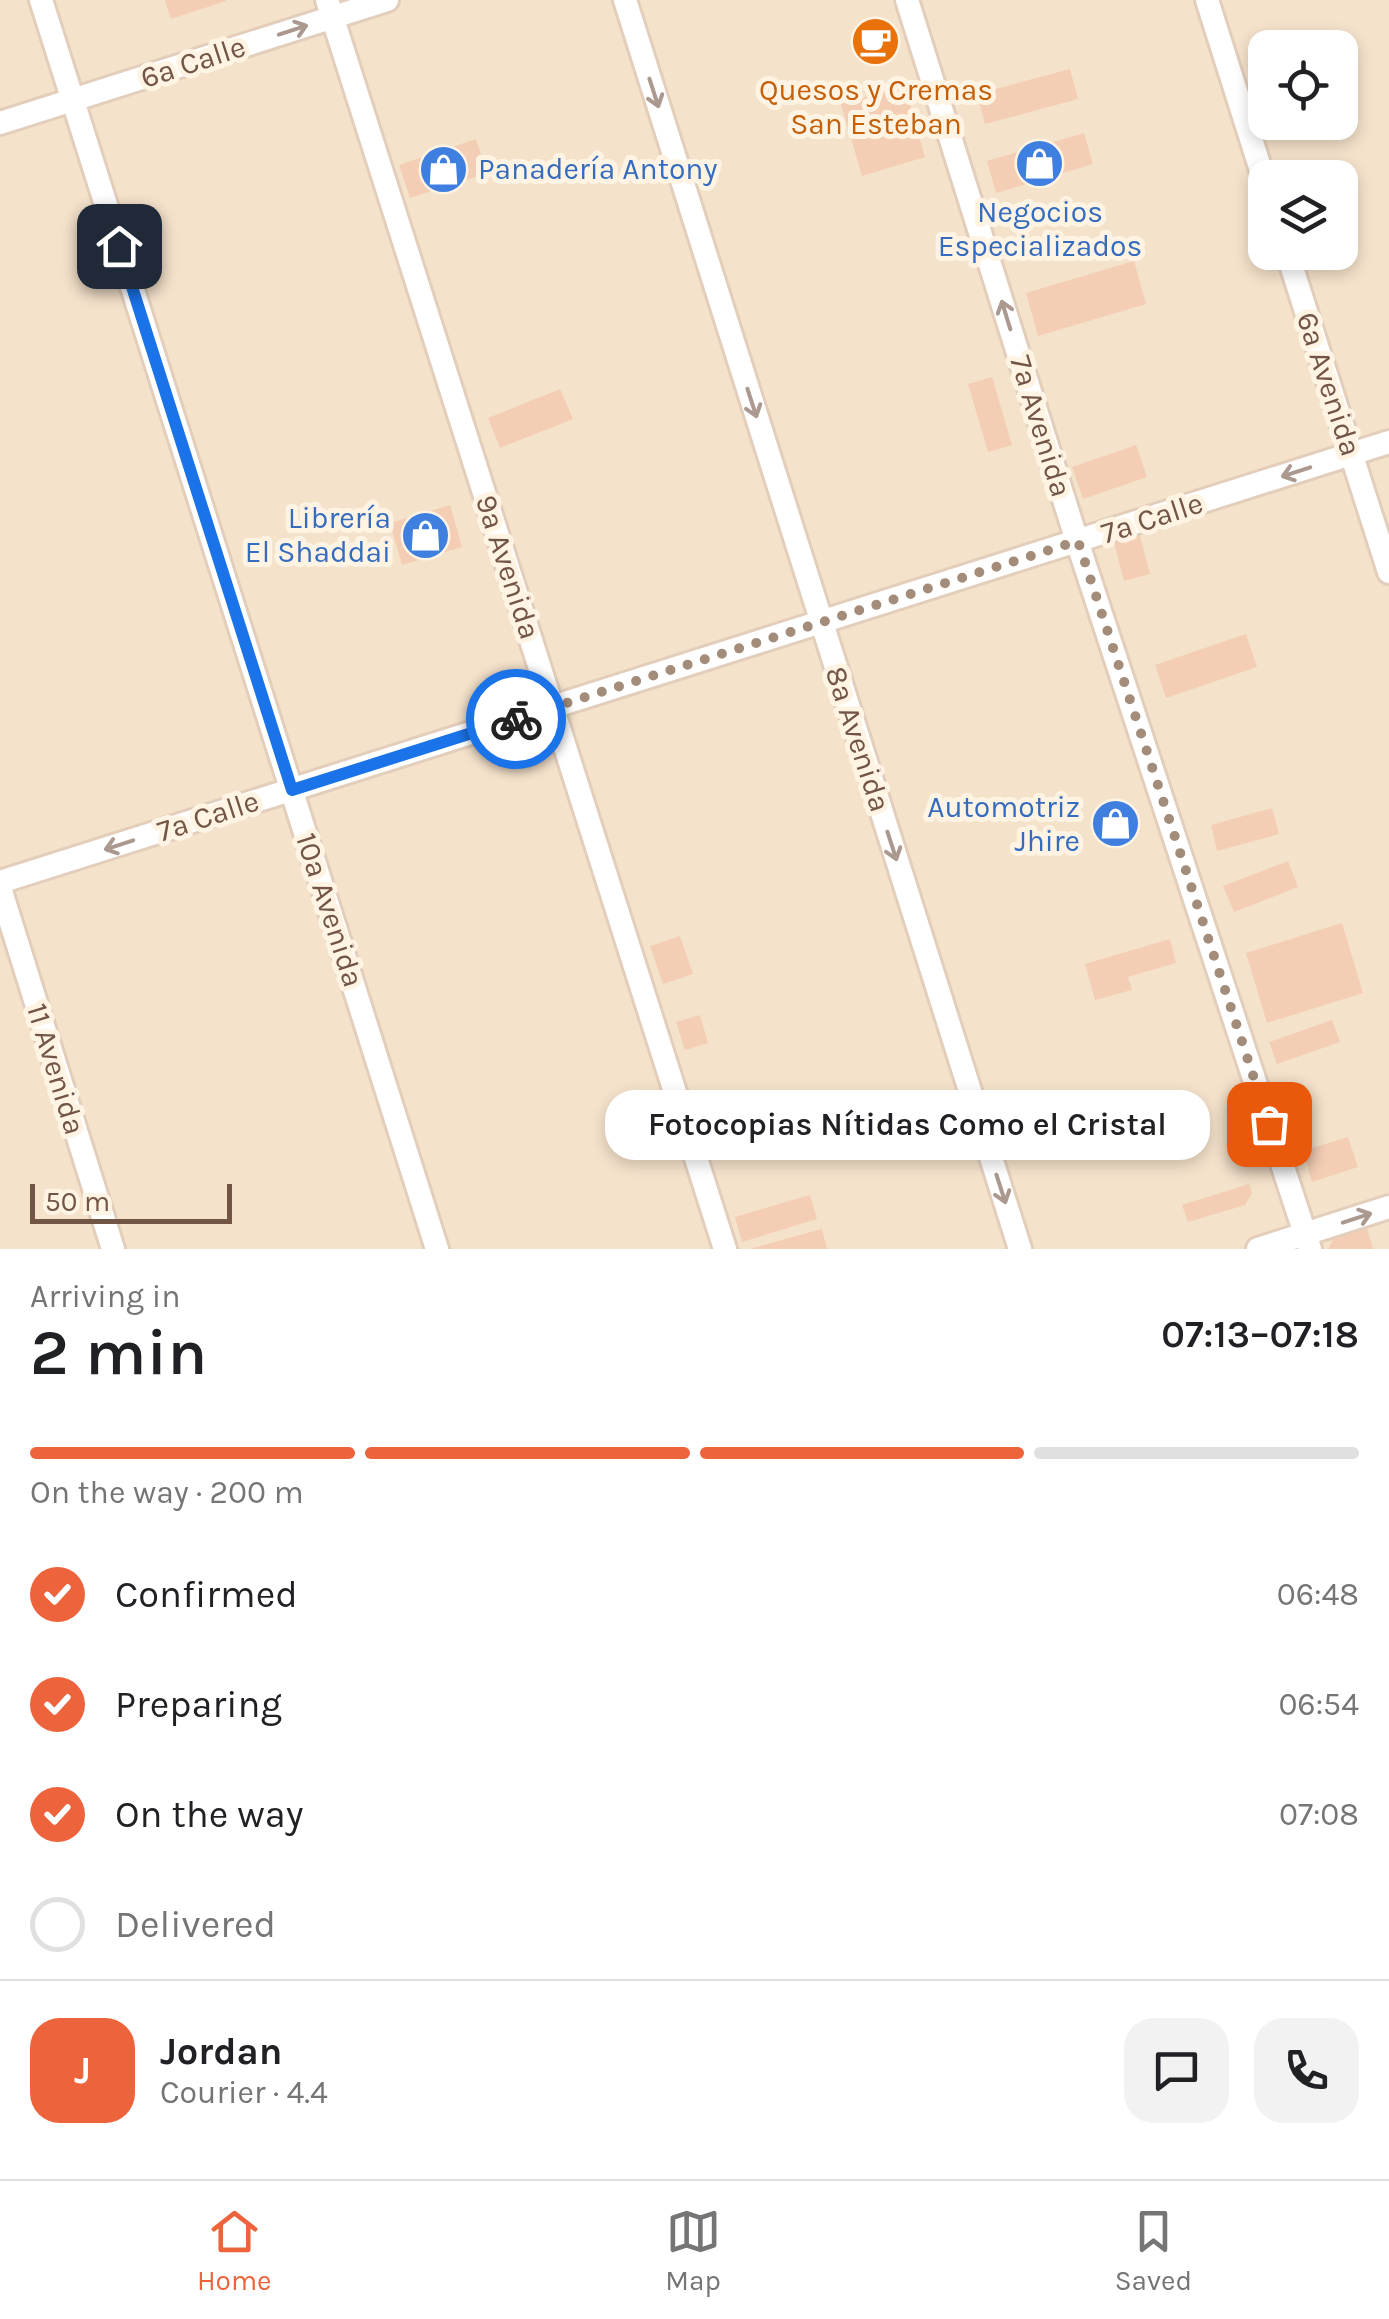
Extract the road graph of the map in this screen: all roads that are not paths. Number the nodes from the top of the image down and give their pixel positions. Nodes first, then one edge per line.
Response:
1 (41, 0) edge
2 (387, 0) edge
3 (624, 0) edge
4 (907, 0) edge
5 (1206, 0) edge
6 (330, 9) edge
7 (73, 100) junction
8 (0, 123) edge
9 (1258, 160) edge
10 (1293, 270) edge
11 (1389, 442) edge
12 (1352, 454) junction
13 (1078, 541) junction
14 (1389, 572) edge
15 (821, 622) junction
16 (553, 708) junction
17 (292, 790) junction
18 (0, 885) edge
19 (1389, 1208) edge
20 (1308, 1242) edge
21 (112, 1249) edge
22 (437, 1249) edge
23 (725, 1249) edge
24 (1020, 1249) edge
25 (1258, 1249) edge

1 - 7 street, 10a Avenida
2 - 6 street, 6a Calle
3 -> 15 street, 8a Avenida
13 -> 4 street, 7a Avenida
5 - 9 street
7 -> 6 street, 6a Calle
6 - 16 street, 9a Avenida
7 - 8 street, 6a Calle
7 - 17 street, 10a Avenida
10 - 12 street, 6a Avenida
11 - 12 street, 7a Calle
12 -> 13 street, 7a Calle
12 - 14 street, 6a Avenida
13 - 15 street, 7a Calle
13 - 20 street, 7a Avenida
15 - 16 street, 7a Calle
15 -> 24 street, 8a Avenida
16 - 17 street, 7a Calle
16 - 23 street, 9a Avenida
17 -> 18 street, 7a Calle
17 - 22 street, 10a Avenida
18 - 21 street, 11 Avenida
20 -> 19 street
20 - 25 street

